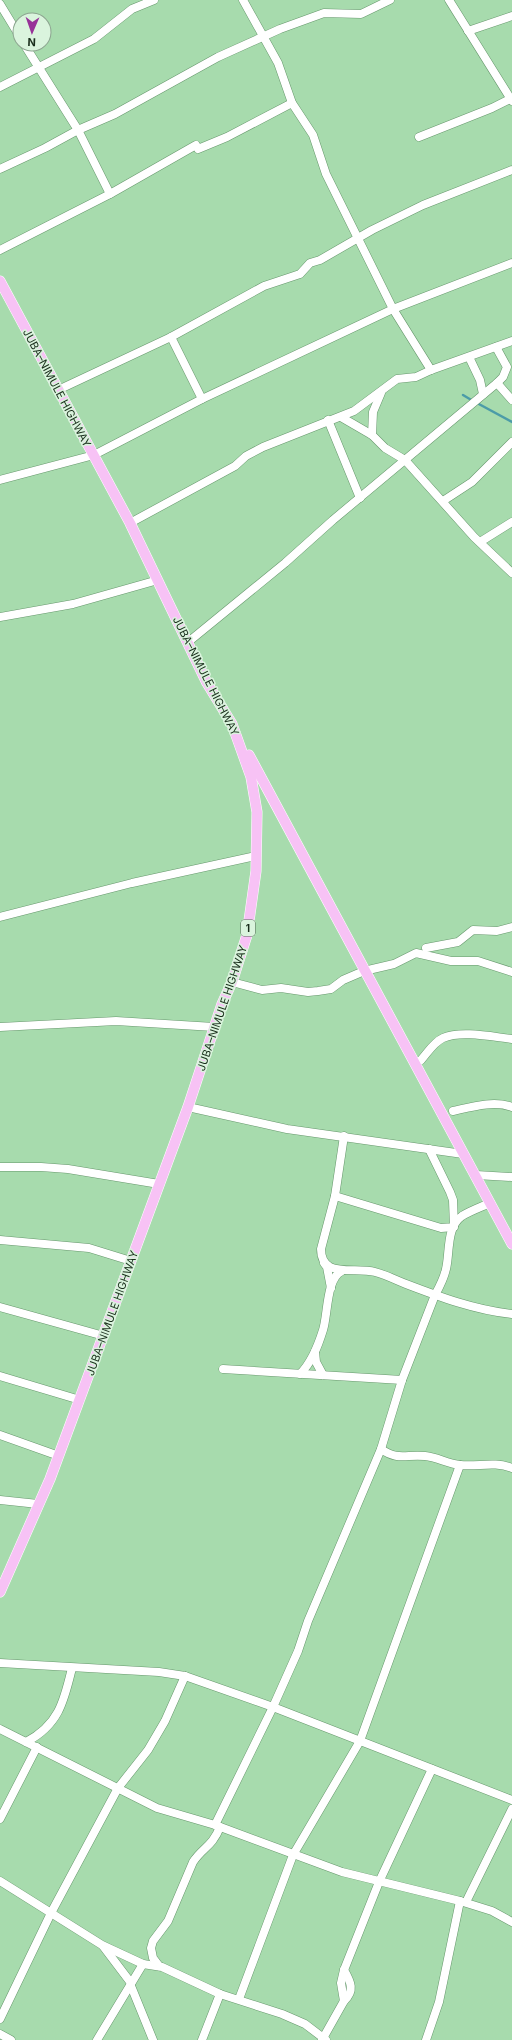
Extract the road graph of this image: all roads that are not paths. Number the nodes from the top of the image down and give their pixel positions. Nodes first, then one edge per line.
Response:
1 (154, 0) edge
2 (243, 0) edge
3 (390, 0) edge
4 (449, 0) edge
5 (0, 4) edge
6 (512, 16) edge
7 (12, 24) edge
8 (468, 30) junction
9 (263, 36) junction
10 (29, 52) edge
11 (39, 68) junction
12 (0, 87) edge
13 (512, 100) edge
14 (292, 103) junction
15 (78, 130) junction
16 (419, 137) dead end
17 (0, 170) edge
18 (512, 170) edge
19 (110, 194) junction
20 (358, 239) junction
21 (0, 250) edge
22 (512, 263) edge
23 (0, 281) edge
24 (393, 309) junction
25 (171, 337) junction
26 (512, 341) edge
27 (496, 347) junction
28 (469, 357) junction
29 (431, 370) junction
30 (497, 383) junction
31 (383, 388) junction
32 (58, 390) junction
33 (483, 394) junction
34 (202, 398) junction
35 (512, 400) edge
36 (341, 417) junction
37 (328, 420) junction
38 (372, 435) junction
39 (512, 442) edge
40 (94, 455) junction
41 (405, 460) junction
42 (0, 480) edge
43 (360, 498) junction
44 (443, 501) junction
45 (512, 522) edge
46 (130, 523) junction
47 (480, 542) junction
48 (512, 573) edge
49 (158, 580) junction
50 (0, 617) edge
51 (187, 643) dead end
52 (232, 724) junction
53 (256, 856) junction
54 (0, 917) edge
55 (512, 927) edge
56 (426, 948) dead end
57 (364, 971) junction
58 (512, 972) edge
59 (232, 982) junction
60 (0, 1027) edge
61 (214, 1027) junction
62 (512, 1039) edge
63 (421, 1060) dead end
64 (188, 1107) junction
65 (512, 1107) edge
66 (453, 1111) dead end
67 (344, 1136) junction
68 (429, 1149) junction
69 (463, 1154) junction
70 (0, 1167) edge
71 (476, 1175) junction
72 (512, 1178) edge
73 (159, 1184) junction
74 (335, 1196) junction
75 (490, 1203) junction
76 (454, 1227) junction
77 (0, 1240) edge
78 (512, 1244) edge
79 (131, 1261) junction
80 (324, 1263) junction
81 (342, 1271) junction
82 (331, 1288) junction
83 (435, 1295) junction
84 (0, 1307) edge
85 (512, 1314) edge
86 (104, 1336) junction
87 (315, 1351) junction
88 (223, 1369) dead end
89 (300, 1374) junction
90 (323, 1375) junction
91 (0, 1376) edge
92 (402, 1380) junction
93 (80, 1400) junction
94 (0, 1435) edge
95 (381, 1449) junction
96 (59, 1456) junction
97 (460, 1465) junction
98 (512, 1468) edge
99 (0, 1500) edge
100 (38, 1504) junction
101 (0, 1592) edge
102 (0, 1663) edge
103 (72, 1668) junction
104 (185, 1676) junction
105 (273, 1707) junction
106 (0, 1729) edge
107 (360, 1741) junction
108 (26, 1742) junction
109 (37, 1747) junction
110 (432, 1769) junction
111 (118, 1788) junction
112 (512, 1800) edge
113 (512, 1809) edge
114 (0, 1819) edge
115 (217, 1826) junction
116 (292, 1854) junction
117 (0, 1881) edge
118 (379, 1882) junction
119 (464, 1900) junction
120 (51, 1913) junction
121 (512, 1922) edge
122 (102, 1945) junction
123 (143, 1964) junction
124 (159, 1966) junction
125 (131, 1985) junction
126 (220, 1994) junction
127 (239, 1999) junction
128 (0, 2019) edge
129 (324, 2039) edge
130 (97, 2040) edge
131 (153, 2040) edge
132 (202, 2040) edge
133 (426, 2040) edge

1 - 11 street
2 - 9 street
3 - 9 street
4 - 8 street
5 - 7 street
6 - 8 street
8 - 13 street
9 - 14 street
9 - 15 street
10 - 11 street
11 - 12 street
11 - 15 street
13 - 16 street
14 - 19 street
14 - 20 street
15 - 17 street
15 - 19 street
18 - 20 street
19 - 21 street
20 - 24 street
20 - 25 street
22 - 24 street
23 - 32 main road, JUBA–NIMULE HIGHWAY / 1
24 - 29 street
24 - 34 street
25 - 32 street
25 - 34 street
26 - 27 street
27 - 28 street
27 - 30 street
28 - 29 street
28 - 33 street
29 - 31 street
30 - 33 street
30 - 35 street
31 - 36 street
31 - 38 street
32 - 40 main road, JUBA–NIMULE HIGHWAY / 1
33 - 41 street
34 - 40 street
36 - 37 street
36 - 38 street
37 - 43 street
37 - 46 street
38 - 41 street
39 - 44 street
40 - 42 street
40 - 46 main road, JUBA–NIMULE HIGHWAY / 1
41 - 43 street
41 - 44 street
43 - 51 street
44 - 47 street
45 - 47 street
46 - 49 main road, JUBA–NIMULE HIGHWAY / 1
47 - 48 street
49 - 50 street
49 - 52 main road, JUBA–NIMULE HIGHWAY / 1
52 - 53 main road, JUBA–NIMULE HIGHWAY / 1
52 - 57 main road
53 - 54 street
53 - 59 main road, JUBA–NIMULE HIGHWAY / 1
55 - 56 street
57 - 58 street
57 - 59 street
57 - 69 main road
59 - 61 main road, JUBA–NIMULE HIGHWAY / 1
60 - 61 street
61 - 64 main road, JUBA–NIMULE HIGHWAY / 1
62 - 63 street
64 - 67 street
64 - 73 main road, JUBA–NIMULE HIGHWAY / 1
65 - 66 street
67 - 68 street
67 - 74 street
68 - 69 street
68 - 76 street
69 - 71 main road
70 - 73 street
71 - 72 street
71 - 75 main road
73 - 79 main road, JUBA–NIMULE HIGHWAY / 1
74 - 76 street
74 - 80 street
75 - 76 street
75 - 78 main road
76 - 83 street
77 - 79 street
79 - 86 main road, JUBA–NIMULE HIGHWAY / 1
80 - 81 street
80 - 82 street
81 - 82 street
81 - 83 street
82 - 87 street
83 - 85 street
83 - 92 street
84 - 86 street
86 - 93 main road, JUBA–NIMULE HIGHWAY / 1
87 - 89 street
87 - 90 street
88 - 89 street
89 - 90 street
90 - 92 street
91 - 93 street
92 - 95 street
93 - 96 main road, JUBA–NIMULE HIGHWAY / 1
94 - 96 street
95 - 97 street
95 - 105 street
96 - 100 main road, JUBA–NIMULE HIGHWAY / 1
97 - 98 street
97 - 107 street
99 - 100 street
100 - 101 main road, JUBA–NIMULE HIGHWAY / 1
102 - 103 street
103 - 104 street
103 - 108 street
104 - 105 street
104 - 111 street
105 - 107 street
105 - 115 street
106 - 108 street
107 - 110 street
107 - 116 street
108 - 109 street
109 - 111 street
109 - 114 street
110 - 112 street
110 - 118 street
111 - 115 street
111 - 120 street
113 - 119 street
115 - 116 street
115 - 124 street
116 - 118 street
116 - 127 street
117 - 120 street
118 - 119 street
118 - 129 street
119 - 121 street
119 - 133 street
120 - 122 street
120 - 128 street
122 - 123 street
122 - 125 street
123 - 124 street
123 - 125 street
124 - 126 street
125 - 130 street
125 - 131 street
126 - 127 street
126 - 132 street
127 - 129 street

